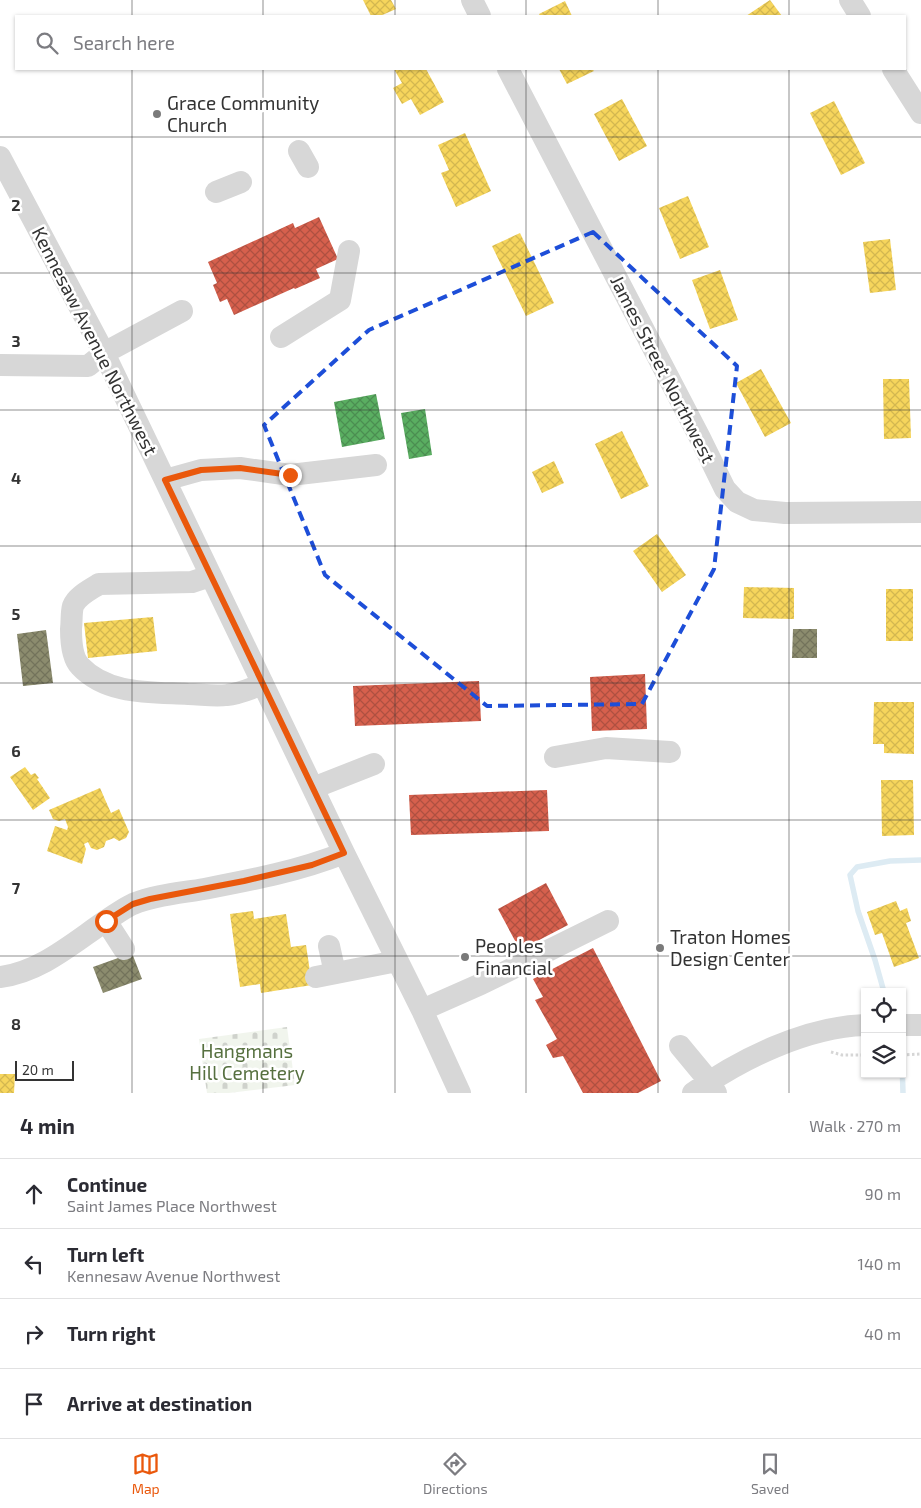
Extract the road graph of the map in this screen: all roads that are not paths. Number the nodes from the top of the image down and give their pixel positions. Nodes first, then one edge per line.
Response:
1 (472, 0) edge
2 (850, 0) edge
3 (480, 15) edge
4 (859, 15) edge
5 (509, 70) edge
6 (894, 70) edge
7 (921, 113) edge
8 (0, 158) edge
9 (242, 182) dead end
10 (216, 192) dead end
11 (349, 251) dead end
12 (182, 311) dead end
13 (281, 337) dead end
14 (104, 353) junction
15 (0, 364) edge
16 (376, 465) dead end
17 (165, 480) junction
18 (921, 512) edge
19 (210, 576) junction
20 (263, 684) junction
21 (670, 752) dead end
22 (555, 757) dead end
23 (374, 764) dead end
24 (313, 788) junction
25 (344, 853) junction
26 (106, 921) junction
27 (608, 921) dead end
28 (329, 946) dead end
29 (124, 949) dead end
30 (397, 961) junction
31 (0, 977) edge
32 (422, 1010) junction
33 (861, 1026) edge
34 (680, 1046) dead end
35 (706, 1089) edge
36 (460, 1093) edge

1 - 3 street
2 - 4 street
5 - 18 street, James Street Northwest
6 - 7 street
8 - 14 street, Kennesaw Avenue Northwest
9 - 10 street
11 - 13 street
12 - 14 street
14 - 15 street
14 - 17 street, Kennesaw Avenue Northwest
16 - 17 street
17 - 19 street, Kennesaw Avenue Northwest
19 - 20 street, Kennesaw Avenue Northwest
19 - 20 street
20 - 24 street, Kennesaw Avenue Northwest
21 - 22 street
23 - 24 street
24 - 25 street, Kennesaw Avenue Northwest
25 - 26 street
25 - 30 street, Kennesaw Avenue Northwest
26 - 29 street
26 - 31 street
27 - 32 street
28 - 30 street
30 - 32 street, Kennesaw Avenue Northwest
32 - 36 street, Kennesaw Avenue Northwest
33 - 35 street
34 - 35 street

